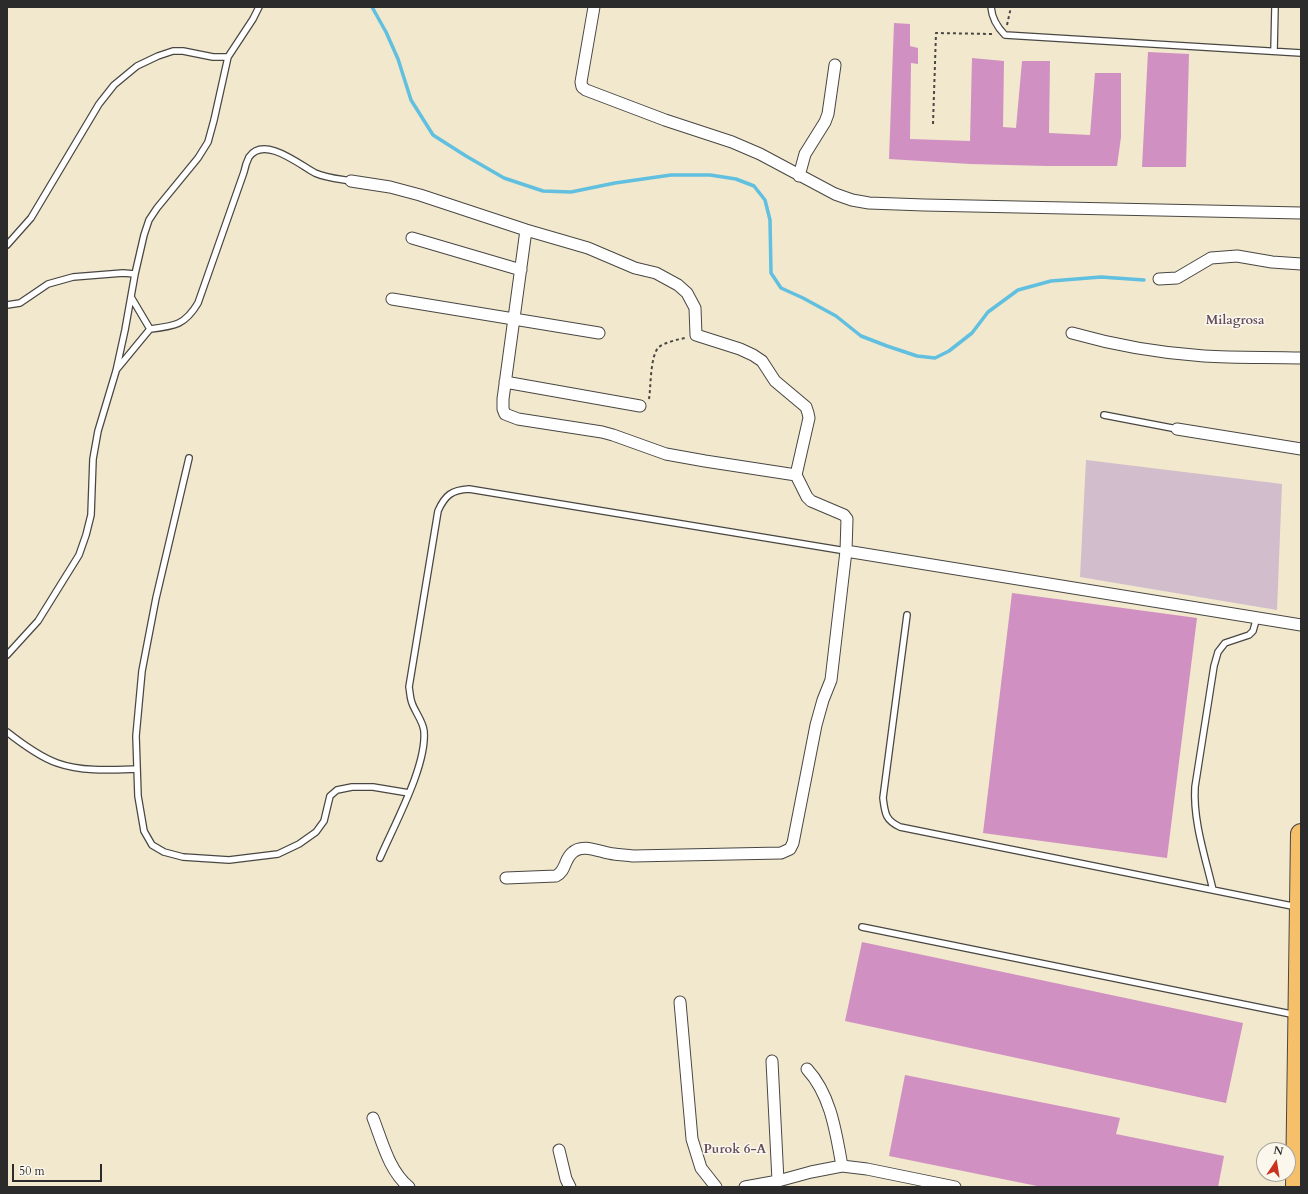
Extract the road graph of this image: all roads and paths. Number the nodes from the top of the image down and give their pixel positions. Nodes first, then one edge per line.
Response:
1 (259, 7) edge
2 (594, 7) edge
3 (991, 7) edge
4 (1011, 7) edge
5 (1275, 7) edge
6 (1006, 35) junction
7 (1274, 51) junction
8 (1301, 53) edge
9 (228, 57) junction
10 (835, 66) dead end
11 (933, 124) dead end
12 (799, 176) junction
13 (351, 181) joint
14 (1301, 212) edge
15 (526, 230) junction
16 (412, 238) dead end
17 (7, 245) edge
18 (1301, 264) edge
19 (521, 270) junction
20 (135, 274) junction
21 (1159, 279) dead end
22 (131, 297) junction
23 (392, 299) dead end
24 (7, 305) edge
25 (513, 319) junction
26 (150, 329) junction
27 (599, 333) dead end
28 (1072, 333) dead end
29 (696, 335) junction
30 (1301, 358) edge
31 (116, 371) junction
32 (505, 382) junction
33 (640, 406) joint
34 (1104, 415) dead end
35 (1177, 429) joint
36 (1301, 449) edge
37 (189, 458) dead end
38 (796, 475) junction
39 (846, 551) junction
40 (907, 615) dead end
41 (1257, 617) junction
42 (1301, 624) edge
43 (7, 655) edge
44 (7, 732) edge
45 (137, 769) junction
46 (409, 793) junction
47 (1301, 834) edge
48 (380, 858) dead end
49 (506, 878) dead end
50 (1213, 890) junction
51 (1300, 908) junction
52 (862, 927) dead end
53 (1300, 971) edge
54 (680, 1002) dead end
55 (1298, 1015) junction
56 (772, 1061) dead end
57 (807, 1069) dead end
58 (373, 1118) dead end
59 (558, 1150) dead end
60 (842, 1166) junction
61 (778, 1182) junction
62 (409, 1187) edge
63 (570, 1187) edge
64 (716, 1187) edge
65 (745, 1187) edge
66 (955, 1187) edge
67 (1296, 1187) edge

1 - 9 lane
2 - 12 street
3 - 6 lane
4 - 6 path
5 - 7 lane
6 - 7 lane
6 - 11 path
7 - 8 lane
9 - 17 lane
9 - 20 lane
10 - 12 street
12 - 14 street
13 - 15 street
13 - 26 lane
15 - 19 street
15 - 29 street
16 - 19 street
18 - 21 street
19 - 25 street
20 - 22 lane
20 - 24 lane
22 - 26 lane
22 - 31 lane
23 - 25 street
25 - 27 street
25 - 32 street
26 - 31 lane
28 - 30 street
29 - 33 path
29 - 38 street
31 - 43 lane
32 - 33 street
32 - 38 street
34 - 35 lane
35 - 36 street
37 - 45 lane
38 - 39 street
39 - 41 street
39 - 46 lane
39 - 49 street
40 - 50 lane
41 - 42 street
41 - 50 lane
44 - 45 lane
45 - 46 lane
46 - 48 lane
47 - 51 highway
50 - 51 lane
51 - 53 highway
52 - 55 lane
53 - 55 highway
54 - 64 street
55 - 67 highway
56 - 61 street
57 - 60 street
58 - 62 street
59 - 63 street
60 - 61 street
60 - 66 street
61 - 65 street

